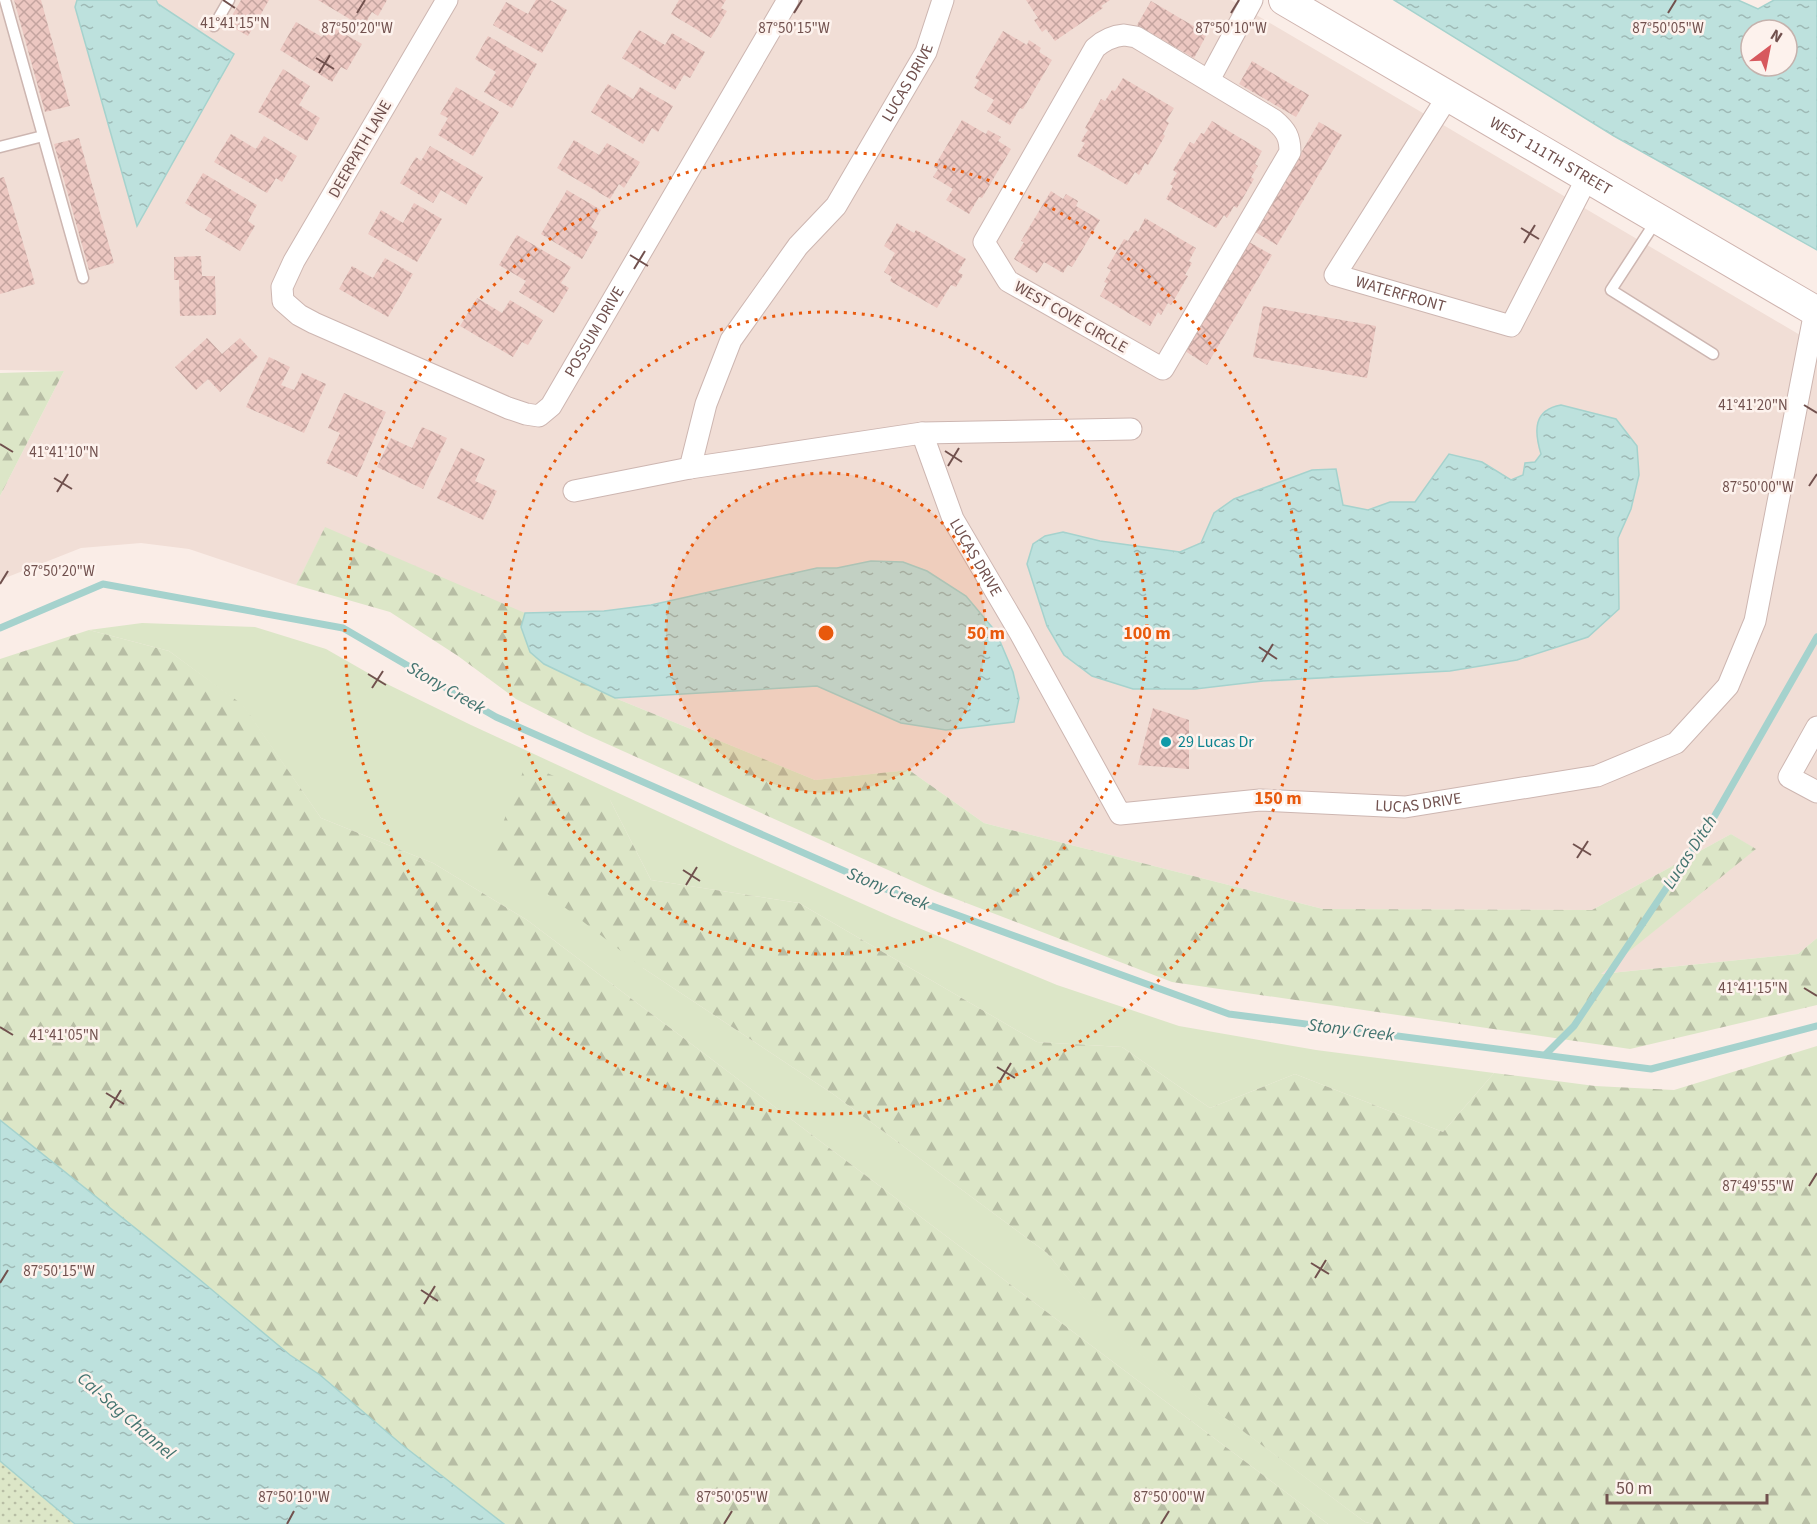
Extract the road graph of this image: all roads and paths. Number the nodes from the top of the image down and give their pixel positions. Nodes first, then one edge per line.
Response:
1 (5, 0) edge
2 (230, 0) edge
3 (447, 0) edge
4 (788, 0) edge
5 (943, 0) edge
6 (1252, 0) edge
7 (1284, 0) edge
8 (214, 26) dead end
9 (1209, 80) junction
10 (1448, 96) junction
11 (43, 136) junction
12 (0, 147) edge
13 (1587, 178) junction
14 (1658, 219) junction
15 (83, 278) dead end
16 (283, 301) joint
17 (1816, 311) edge
18 (1713, 354) dead end
19 (1131, 429) dead end
20 (922, 433) junction
21 (690, 468) junction
22 (574, 491) dead end
23 (1817, 727) edge
24 (1817, 792) edge

1 - 11 lane
2 - 8 lane
3 - 16 street, DEERPATH LANE
4 - 16 street, POSSUM DRIVE
5 - 21 street, LUCAS DRIVE
6 - 9 street
7 - 10 main road, WEST 111TH STREET
9 - 9 street, WEST COVE CIRCLE
10 - 13 main road, WEST 111TH STREET
10 - 13 street, WATERFRONT
11 - 12 lane
11 - 15 lane
13 - 14 main road, WEST 111TH STREET
14 - 17 main road, WEST 111TH STREET
14 - 18 lane
17 - 20 street, LUCAS DRIVE
19 - 20 street
20 - 21 street
21 - 22 street
23 - 24 street

